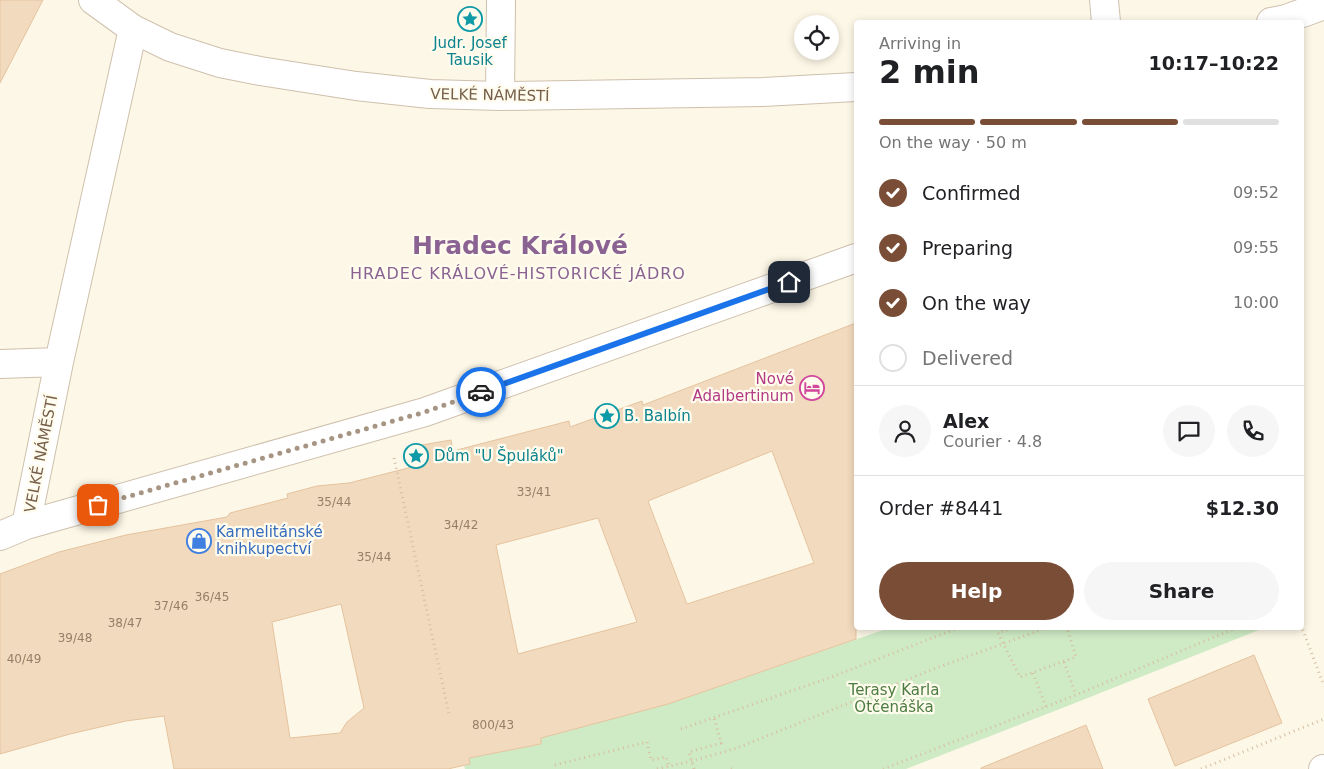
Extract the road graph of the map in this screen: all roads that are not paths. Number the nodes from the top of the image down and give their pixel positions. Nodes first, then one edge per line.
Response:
1 (93, 0) edge
2 (501, 0) edge
3 (1104, 0) edge
4 (1324, 5) edge
5 (1281, 14) edge
6 (1106, 20) edge
7 (133, 29) junction
8 (854, 86) edge
9 (500, 96) junction
10 (854, 259) edge
11 (59, 362) junction
12 (0, 364) edge
13 (26, 525) junction
14 (0, 536) edge

1 - 7 street, VELKÉ NÁMĚSTÍ
2 - 9 street
3 - 6 street
4 - 5 street
7 - 9 street, VELKÉ NÁMĚSTÍ
7 - 11 street, VELKÉ NÁMĚSTÍ
8 - 9 street, VELKÉ NÁMĚSTÍ
10 - 13 street, VELKÉ NÁMĚSTÍ
11 - 12 street
11 - 13 street, VELKÉ NÁMĚSTÍ
13 - 14 street

